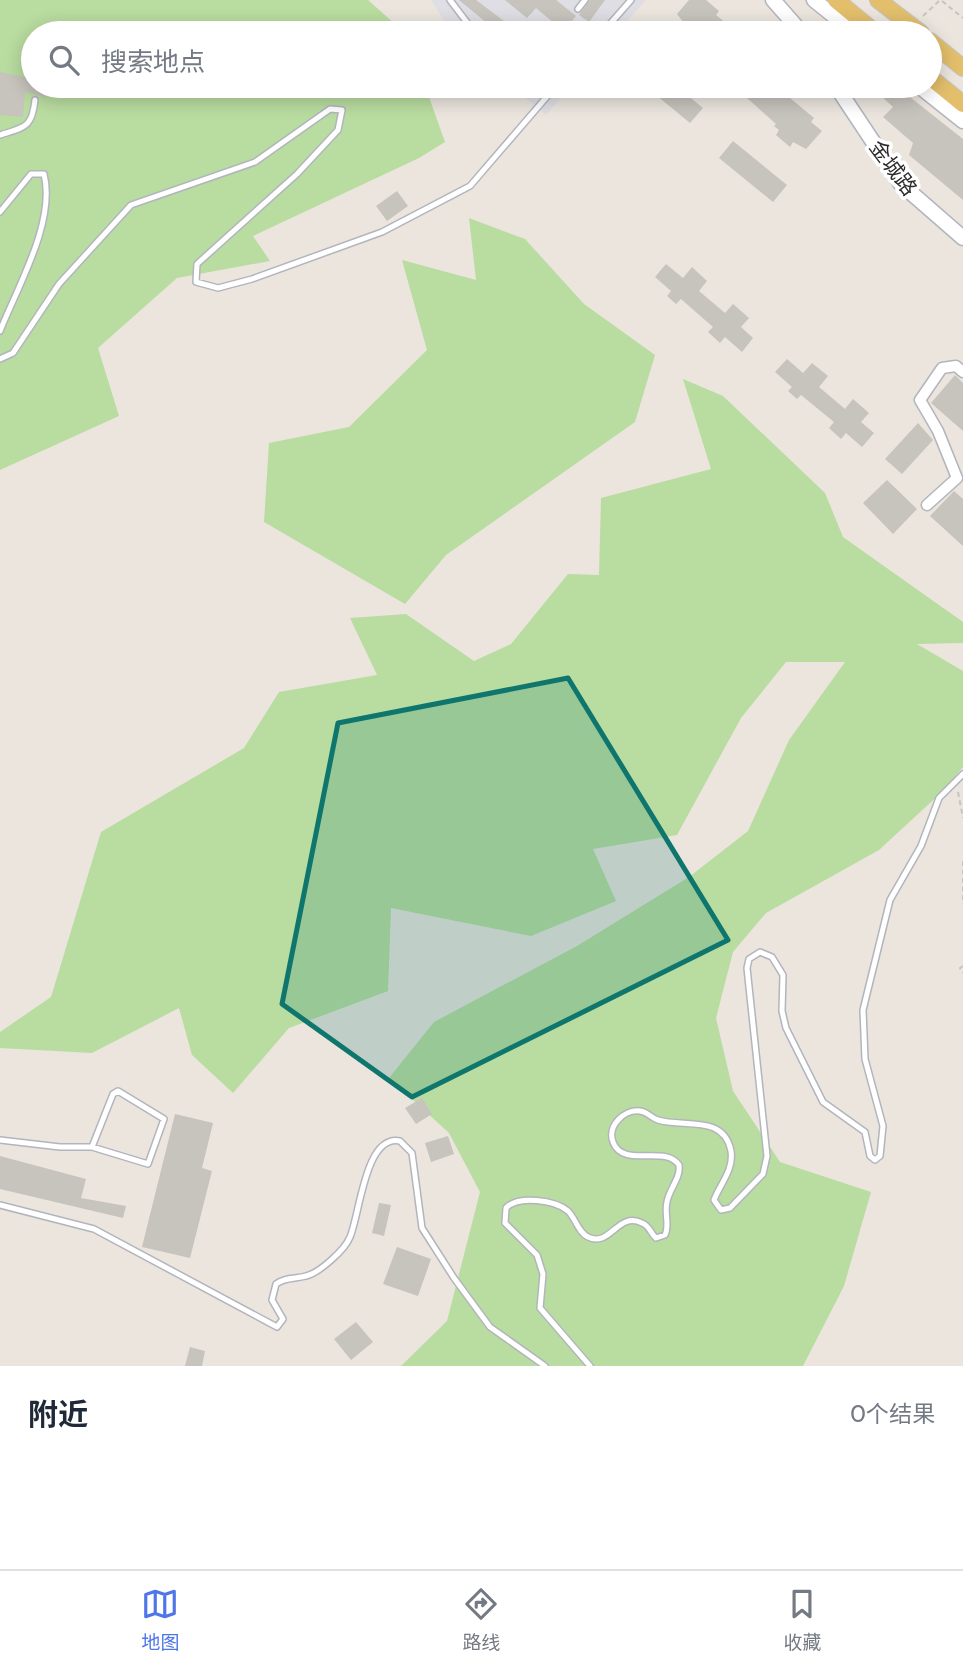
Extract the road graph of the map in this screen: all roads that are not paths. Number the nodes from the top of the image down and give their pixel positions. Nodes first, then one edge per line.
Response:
1 (450, 0) edge
2 (585, 0) edge
3 (631, 0) edge
4 (814, 0) edge
5 (836, 0) edge
6 (878, 0) edge
7 (777, 2) edge
8 (578, 9) dead end
9 (466, 21) edge
10 (613, 21) edge
11 (792, 21) edge
12 (840, 21) edge
13 (861, 21) edge
14 (905, 21) edge
15 (942, 51) edge
16 (963, 68) edge
17 (942, 87) edge
18 (544, 98) edge
19 (844, 98) edge
20 (934, 98) edge
21 (35, 100) dead end
22 (963, 104) edge
23 (963, 121) edge
24 (0, 135) edge
25 (0, 212) edge
26 (963, 238) edge
27 (0, 331) edge
28 (0, 359) edge
29 (963, 372) edge
30 (960, 478) edge
31 (928, 505) dead end
32 (963, 774) edge
33 (0, 1140) edge
34 (92, 1147) junction
35 (0, 1205) edge
36 (545, 1366) edge
37 (590, 1366) edge

1 - 9 lane
2 - 8 lane
3 - 10 lane
4 - 12 street
5 - 13 main road
6 - 14 main road
7 - 11 street
15 - 16 main road
17 - 22 main road
18 - 28 lane
19 - 26 street, 金城路
20 - 23 street
21 - 24 lane
25 - 27 lane
29 - 30 street
30 - 31 street
32 - 37 lane
33 - 34 lane
34 - 34 lane
35 - 36 lane

